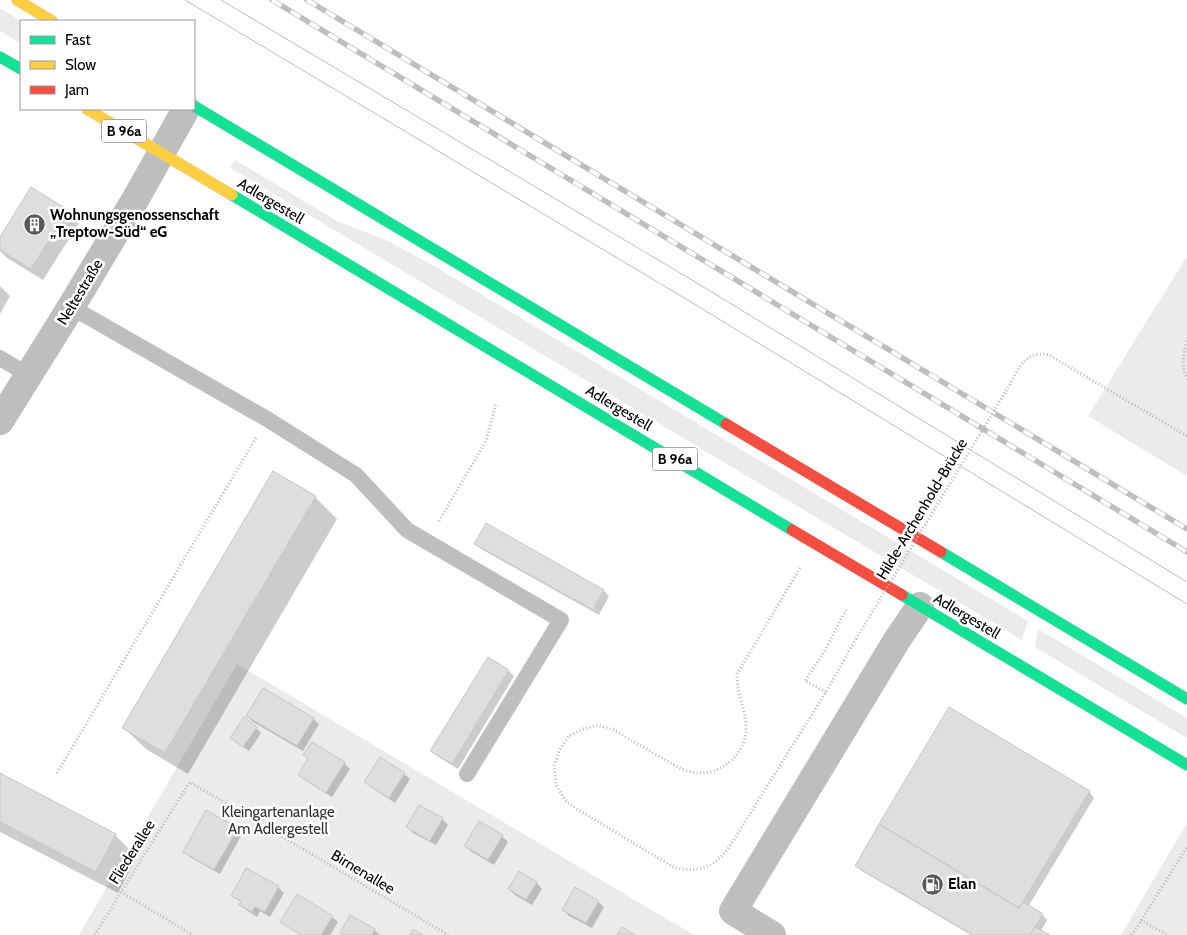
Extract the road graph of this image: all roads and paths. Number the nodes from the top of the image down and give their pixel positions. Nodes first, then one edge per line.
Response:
1 (17, 0) edge
2 (50, 20) edge
3 (0, 57) edge
4 (20, 69) edge
5 (195, 107) edge
6 (89, 110) edge
7 (185, 110) edge
8 (162, 154) junction
9 (71, 308) junction
10 (1187, 341) edge
11 (0, 358) edge
12 (28, 375) junction
13 (1187, 379) edge
14 (496, 403) dead end
15 (267, 419) junction
16 (0, 422) edge
17 (1187, 436) edge
18 (427, 541) junction
19 (793, 579) dead end
20 (920, 606) junction
21 (846, 610) dead end
22 (826, 692) junction
23 (1187, 699) edge
24 (1187, 765) edge
25 (57, 773) dead end
26 (467, 774) dead end
27 (190, 782) joint
28 (1187, 847) edge
29 (120, 892) junction
30 (1141, 920) junction
31 (95, 935) edge
32 (193, 935) edge
33 (448, 935) edge
34 (772, 935) edge
35 (1132, 935) edge
36 (1167, 935) edge

1 - 2 main road
3 - 4 main road
5 - 23 main road
6 - 8 main road, Adlergestell / B 96a
7 - 8 street, Neltestraße
8 - 9 street, Neltestraße
8 - 20 main road, Adlergestell / B 96a
9 - 12 street, Neltestraße
9 - 15 lane
10 - 13 path
11 - 12 lane
12 - 16 street, Neltestraße
14 - 18 path
15 - 18 lane
15 - 25 path
17 - 22 path, Hilde-Archenhold-Brücke, bridge
18 - 26 lane
19 - 22 path, Hilde-Archenhold-Brücke
20 - 24 main road, Adlergestell / B 96a
20 - 34 street
21 - 22 path
27 - 29 path, Fliederallee
27 - 33 path, Birnenallee
28 - 30 path
29 - 31 path, Fliederallee
29 - 32 path
30 - 35 path
30 - 36 path

